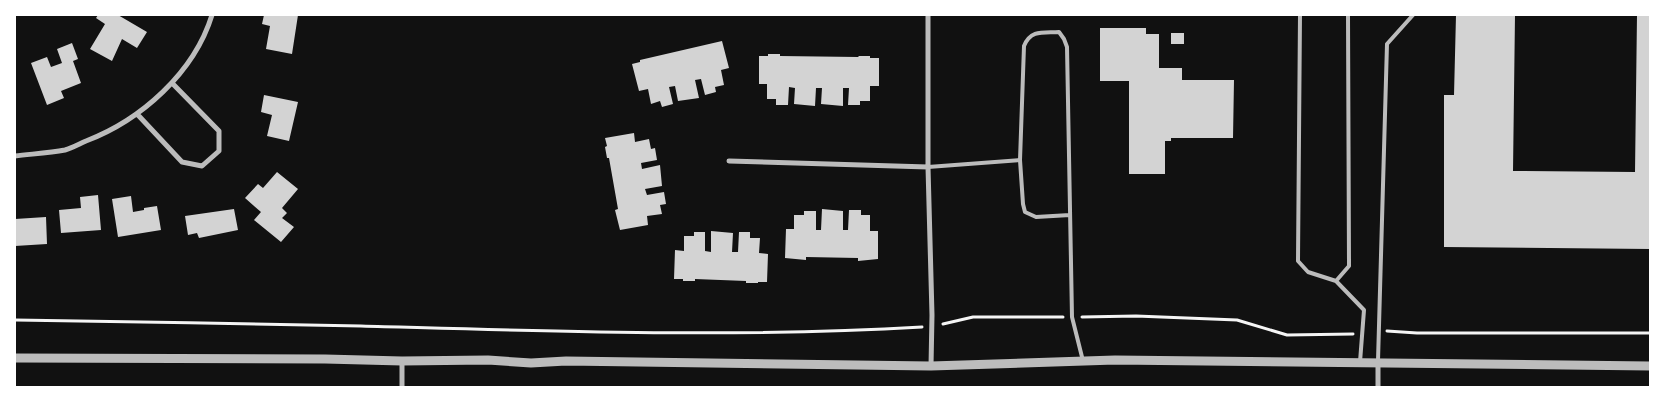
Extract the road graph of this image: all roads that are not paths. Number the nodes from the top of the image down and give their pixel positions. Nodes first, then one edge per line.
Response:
1 (212, 15) edge
2 (928, 15) edge
3 (1300, 15) edge
4 (1348, 15) edge
5 (1413, 15) edge
6 (172, 83) junction
7 (138, 115) junction
8 (15, 156) edge
9 (1020, 160) junction
10 (729, 161) dead end
11 (928, 167) junction
12 (1070, 216) junction
13 (1336, 280) junction
14 (15, 358) edge
15 (402, 361) junction
16 (1083, 361) junction
17 (1360, 363) junction
18 (1378, 364) junction
19 (931, 366) junction
20 (1650, 366) edge
21 (402, 387) edge
22 (1378, 387) edge

1 - 6 street
2 - 11 street
3 - 13 lane
4 - 13 lane
5 - 18 lane
6 - 7 street
6 - 7 street
7 - 8 street
9 - 11 lane
9 - 12 lane
9 - 12 lane
10 - 11 street
11 - 19 street
12 - 16 lane
13 - 17 lane
14 - 15 street
15 - 19 street
15 - 21 street
16 - 17 street
16 - 19 street
17 - 18 street
18 - 20 street
18 - 22 street

